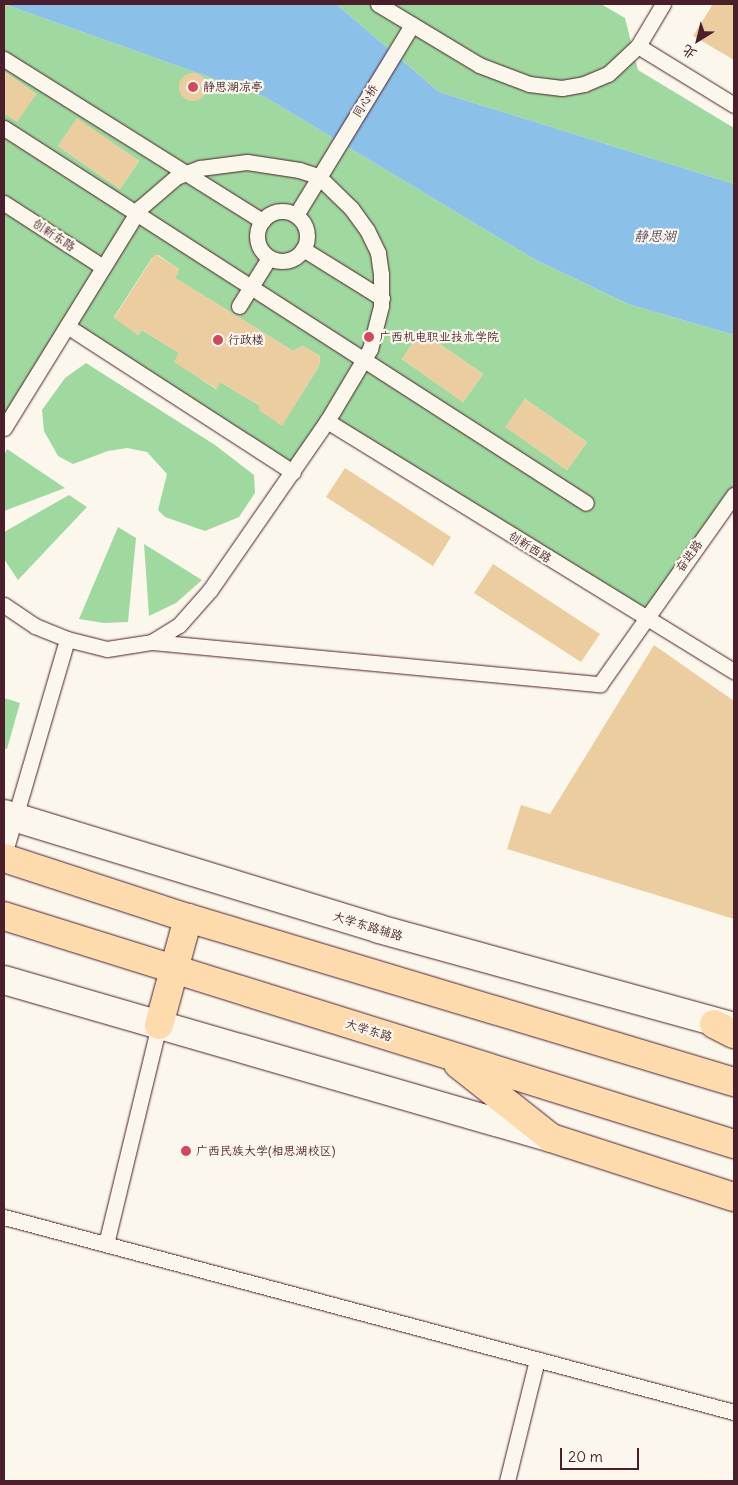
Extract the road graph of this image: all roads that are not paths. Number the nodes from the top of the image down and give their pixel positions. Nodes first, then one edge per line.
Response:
1 (378, 4) edge
2 (663, 4) edge
3 (412, 26) junction
4 (638, 46) junction
5 (4, 59) edge
6 (734, 104) edge
7 (4, 128) edge
8 (184, 173) junction
9 (318, 176) junction
10 (4, 203) edge
11 (136, 214) junction
12 (296, 215) junction
13 (262, 221) junction
14 (303, 249) junction
15 (269, 258) junction
16 (103, 267) junction
17 (251, 287) junction
18 (382, 298) junction
19 (240, 306) dead end
20 (67, 326) junction
21 (365, 359) junction
22 (327, 421) junction
23 (4, 428) edge
24 (293, 472) junction
25 (734, 495) edge
26 (586, 503) dead end
27 (4, 605) edge
28 (645, 618) junction
29 (67, 640) junction
30 (152, 642) junction
31 (734, 671) edge
32 (10, 816) edge
33 (4, 854) edge
34 (4, 858) edge
35 (4, 916) edge
36 (188, 918) junction
37 (174, 969) junction
38 (4, 980) edge
39 (159, 1025) junction
40 (728, 1028) edge
41 (445, 1054) junction
42 (734, 1082) edge
43 (551, 1138) junction
44 (734, 1144) edge
45 (734, 1197) edge
46 (4, 1217) edge
47 (106, 1244) junction
48 (537, 1360) junction
49 (734, 1412) edge
50 (507, 1481) edge

1 - 3 lane
2 - 4 lane
3 - 4 lane
3 - 9 lane, 同心桥
4 - 6 lane
5 - 8 lane
7 - 11 lane
8 - 9 lane
8 - 11 lane
8 - 13 lane
9 - 12 lane, 同心桥
9 - 18 lane
10 - 16 lane, 创新东路
11 - 16 lane
11 - 17 lane
12 - 13 lane
12 - 14 lane
13 - 15 lane
14 - 15 lane
14 - 18 lane
15 - 17 lane
16 - 20 lane
17 - 19 lane
17 - 21 lane
18 - 21 lane
20 - 23 lane
20 - 24 lane
21 - 22 lane
21 - 26 lane
22 - 24 lane
22 - 28 lane, 创新西路
24 - 30 lane
25 - 28 lane, 奋进路
27 - 29 lane
28 - 30 lane, 奋进路
28 - 31 lane, 创新西路
29 - 30 lane
29 - 32 lane
32 - 33 lane
32 - 40 street, 大学东路辅路
34 - 36 main road
35 - 37 main road, 大学东路
36 - 37 main road
36 - 42 main road
37 - 39 main road
37 - 41 main road, 大学东路
38 - 39 street
39 - 43 street
39 - 47 lane
41 - 43 main road
41 - 44 main road, 大学东路
43 - 45 main road
46 - 47 lane
47 - 48 lane
48 - 49 lane
48 - 50 lane

